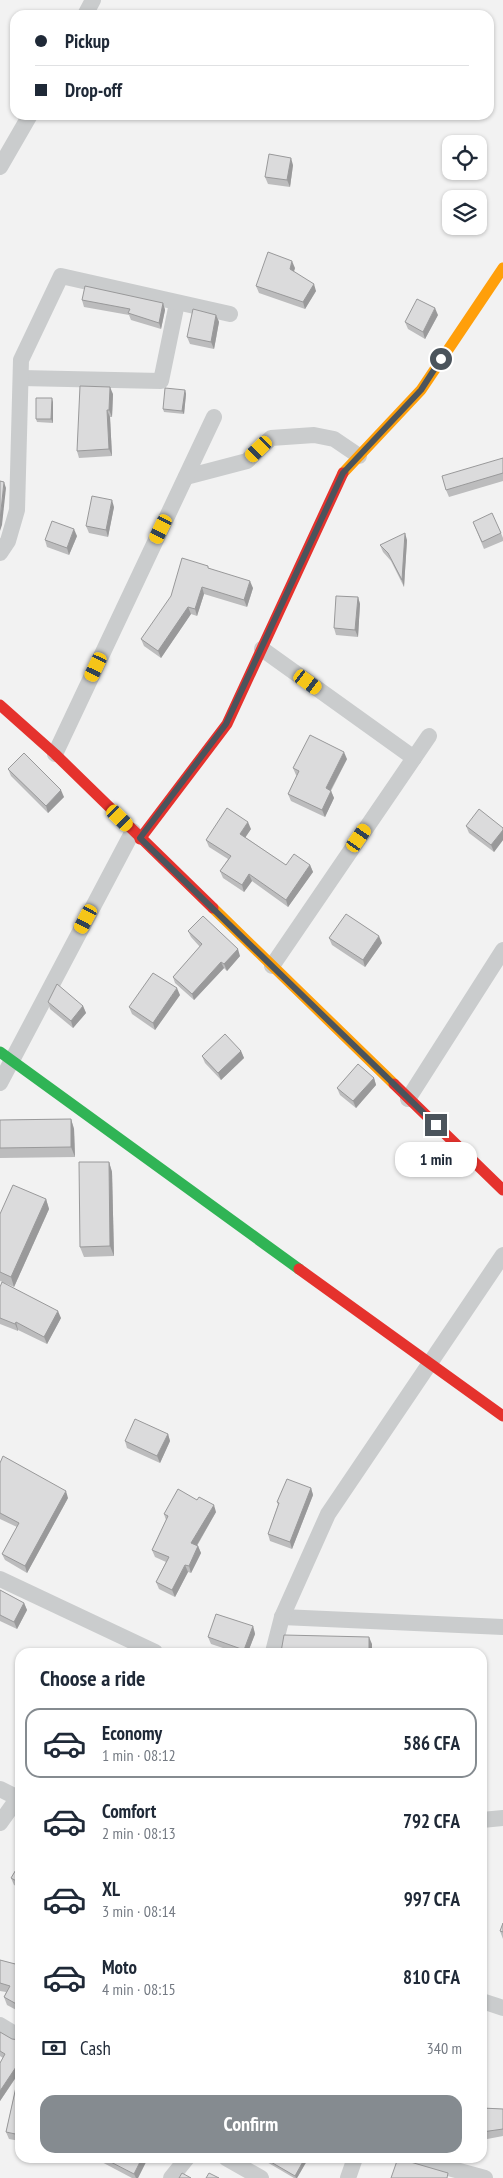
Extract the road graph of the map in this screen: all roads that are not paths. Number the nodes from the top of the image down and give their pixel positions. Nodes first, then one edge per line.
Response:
1 (27, 120) edge
2 (0, 167) edge
3 (503, 268) edge
4 (178, 302) junction
5 (230, 314) dead end
6 (21, 378) junction
7 (214, 417) dead end
8 (360, 456) junction
9 (186, 477) junction
10 (0, 553) edge
11 (262, 649) junction
12 (0, 705) edge
13 (429, 736) dead end
14 (55, 754) junction
15 (414, 758) junction
16 (137, 835) junction
17 (503, 950) edge
18 (272, 966) junction
19 (5, 1056) edge
20 (0, 1083) edge
21 (408, 1098) junction
22 (503, 1190) edge
23 (503, 1255) edge
24 (429, 1362) junction
25 (503, 1416) edge
26 (0, 1579) edge
27 (282, 1617) junction
28 (503, 1626) edge
29 (126, 1647) edge
30 (274, 1648) edge
31 (0, 1789) edge
32 (15, 1795) edge
33 (15, 1802) edge
34 (503, 1818) edge
35 (487, 1820) edge
36 (0, 1823) edge
37 (487, 2003) edge
38 (503, 2008) edge
39 (0, 2025) edge
40 (15, 2034) edge
41 (183, 2163) edge
42 (235, 2163) edge
43 (353, 2163) edge
44 (430, 2163) edge
45 (171, 2178) edge
46 (261, 2178) edge
47 (348, 2178) edge
48 (485, 2178) edge

1 - 2 street
3 - 8 street
4 - 5 street
4 - 6 street
4 - 6 street
6 - 10 street
7 - 9 street
8 - 9 street
8 - 11 street
9 - 14 street
11 - 15 street
11 - 16 street
12 - 14 street
13 - 15 street
14 - 16 street
15 - 18 street
16 - 18 street
16 - 19 street
17 - 21 street
18 - 21 street
19 - 20 street
19 - 24 street
21 - 22 street
23 - 24 street
24 - 25 street
24 - 27 street
26 - 29 street
27 - 28 street
27 - 30 street
31 - 32 street
33 - 36 street
34 - 35 street
37 - 38 street
39 - 40 street
41 - 45 street
42 - 46 street
43 - 47 street
44 - 48 street

